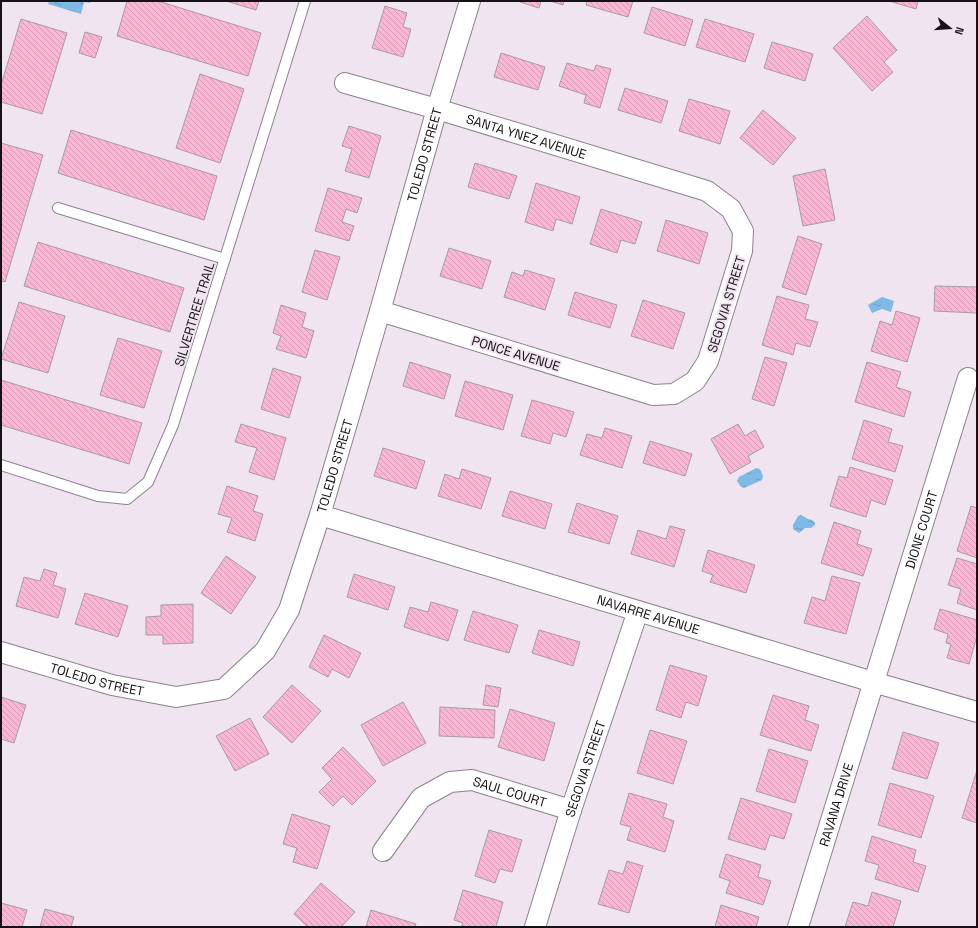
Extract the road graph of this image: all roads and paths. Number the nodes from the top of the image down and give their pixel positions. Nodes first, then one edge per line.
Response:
1 (305, 1) edge
2 (470, 1) edge
3 (344, 83) dead end
4 (437, 109) junction
5 (707, 192) joint
6 (58, 208) dead end
7 (225, 259) junction
8 (380, 311) junction
9 (968, 378) dead end
10 (652, 395) joint
11 (1, 465) edge
12 (320, 515) junction
13 (638, 611) junction
14 (1, 652) edge
15 (873, 682) junction
16 (977, 712) edge
17 (571, 810) junction
18 (383, 851) dead end
19 (535, 927) edge
20 (798, 927) edge

1 - 7 lane, SILVERTREE TRAIL
2 - 4 street, TOLEDO STREET
3 - 4 street, SANTA YNEZ AVENUE
4 - 5 street, SANTA YNEZ AVENUE
4 - 8 street, TOLEDO STREET
5 - 10 street, SEGOVIA STREET
6 - 7 lane
7 - 11 lane, SILVERTREE TRAIL
8 - 10 street, PONCE AVENUE
8 - 12 street, TOLEDO STREET
9 - 15 street, DIONE COURT
12 - 13 street, NAVARRE AVENUE
12 - 14 street, TOLEDO STREET
13 - 15 street, NAVARRE AVENUE
13 - 17 street, SEGOVIA STREET
15 - 16 street, NAVARRE AVENUE
15 - 20 street, RAVANA DRIVE
17 - 18 street, SAUL COURT
17 - 19 street, SEGOVIA STREET

